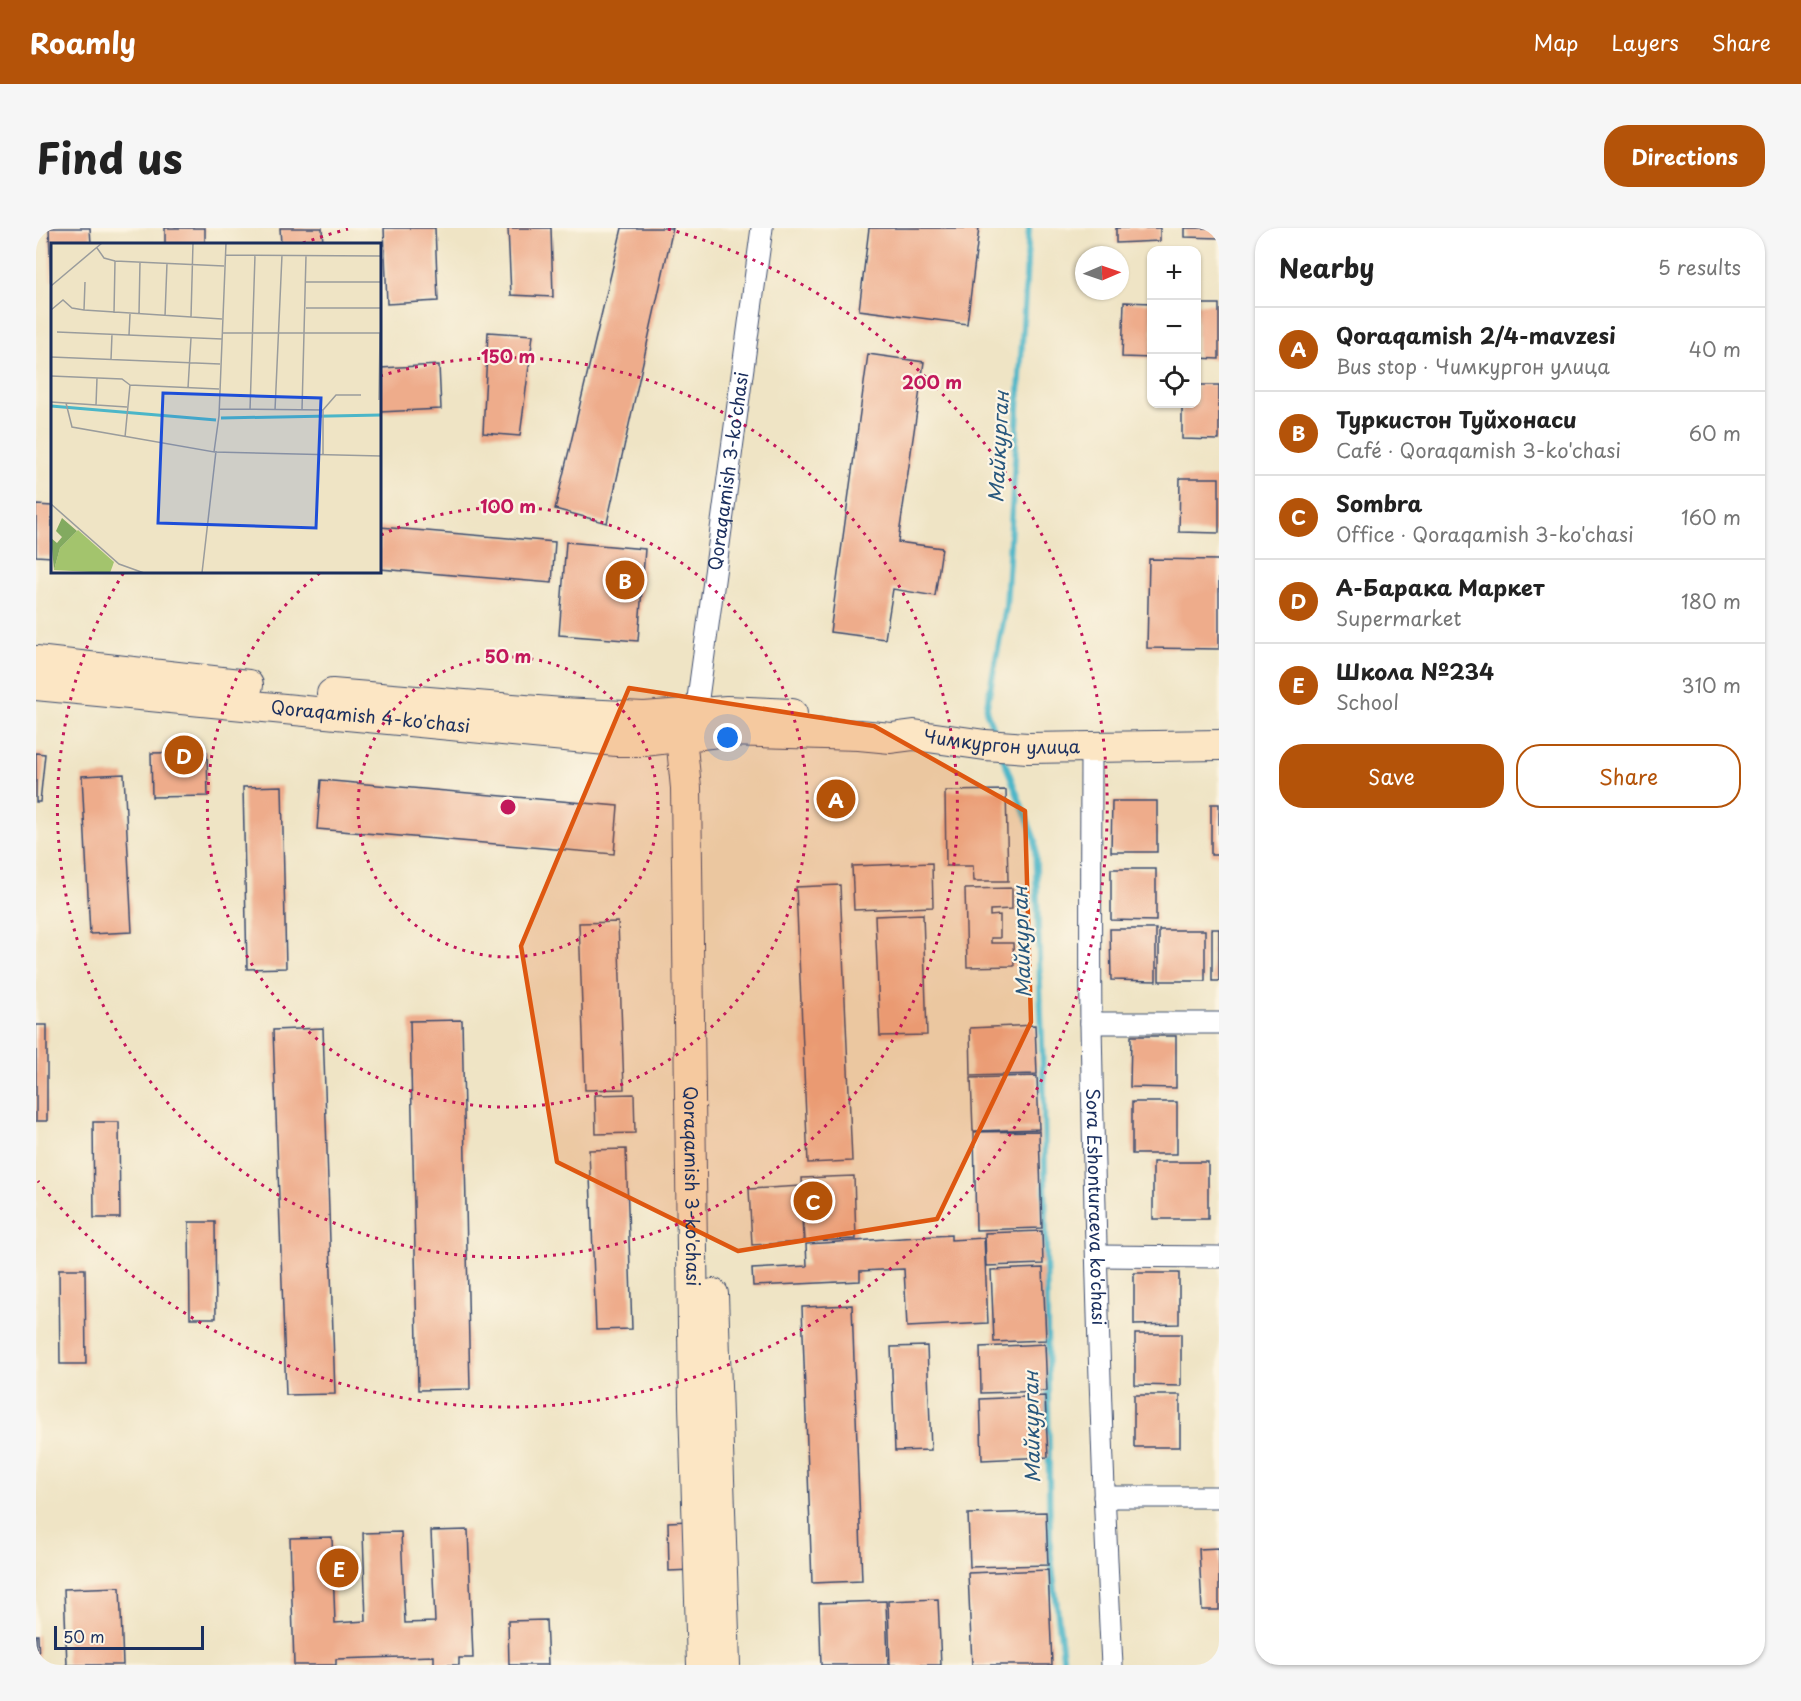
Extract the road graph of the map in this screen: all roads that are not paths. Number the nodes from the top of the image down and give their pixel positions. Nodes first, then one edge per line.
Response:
1 (762, 228) edge
2 (36, 661) edge
3 (36, 685) edge
4 (694, 728) junction
5 (1219, 745) edge
6 (1091, 748) junction
7 (1091, 1023) junction
8 (1219, 1023) edge
9 (1097, 1256) junction
10 (1219, 1257) edge
11 (1104, 1497) junction
12 (1219, 1497) edge
13 (702, 1665) edge
14 (725, 1665) edge
15 (1112, 1665) edge

1 - 4 street, Qoraqamish 3-ko'chasi
2 - 4 main road, Qoraqamish 4-ko'chasi
3 - 4 main road, Qoraqamish 4-ko'chasi
4 - 6 main road, Чимкургон улица
4 - 13 main road, Qoraqamish 3-ko'chasi
4 - 14 main road, Qoraqamish 3-ko'chasi
5 - 6 main road, Чимкургон улица
6 - 7 street, Sora Eshonturaeva ko'chasi
7 - 8 street
7 - 9 street, Sora Eshonturaeva ko'chasi
9 - 10 street
9 - 11 street, Sora Eshonturaeva ko'chasi
11 - 12 street
11 - 15 street, Sora Eshonturaeva ko'chasi

